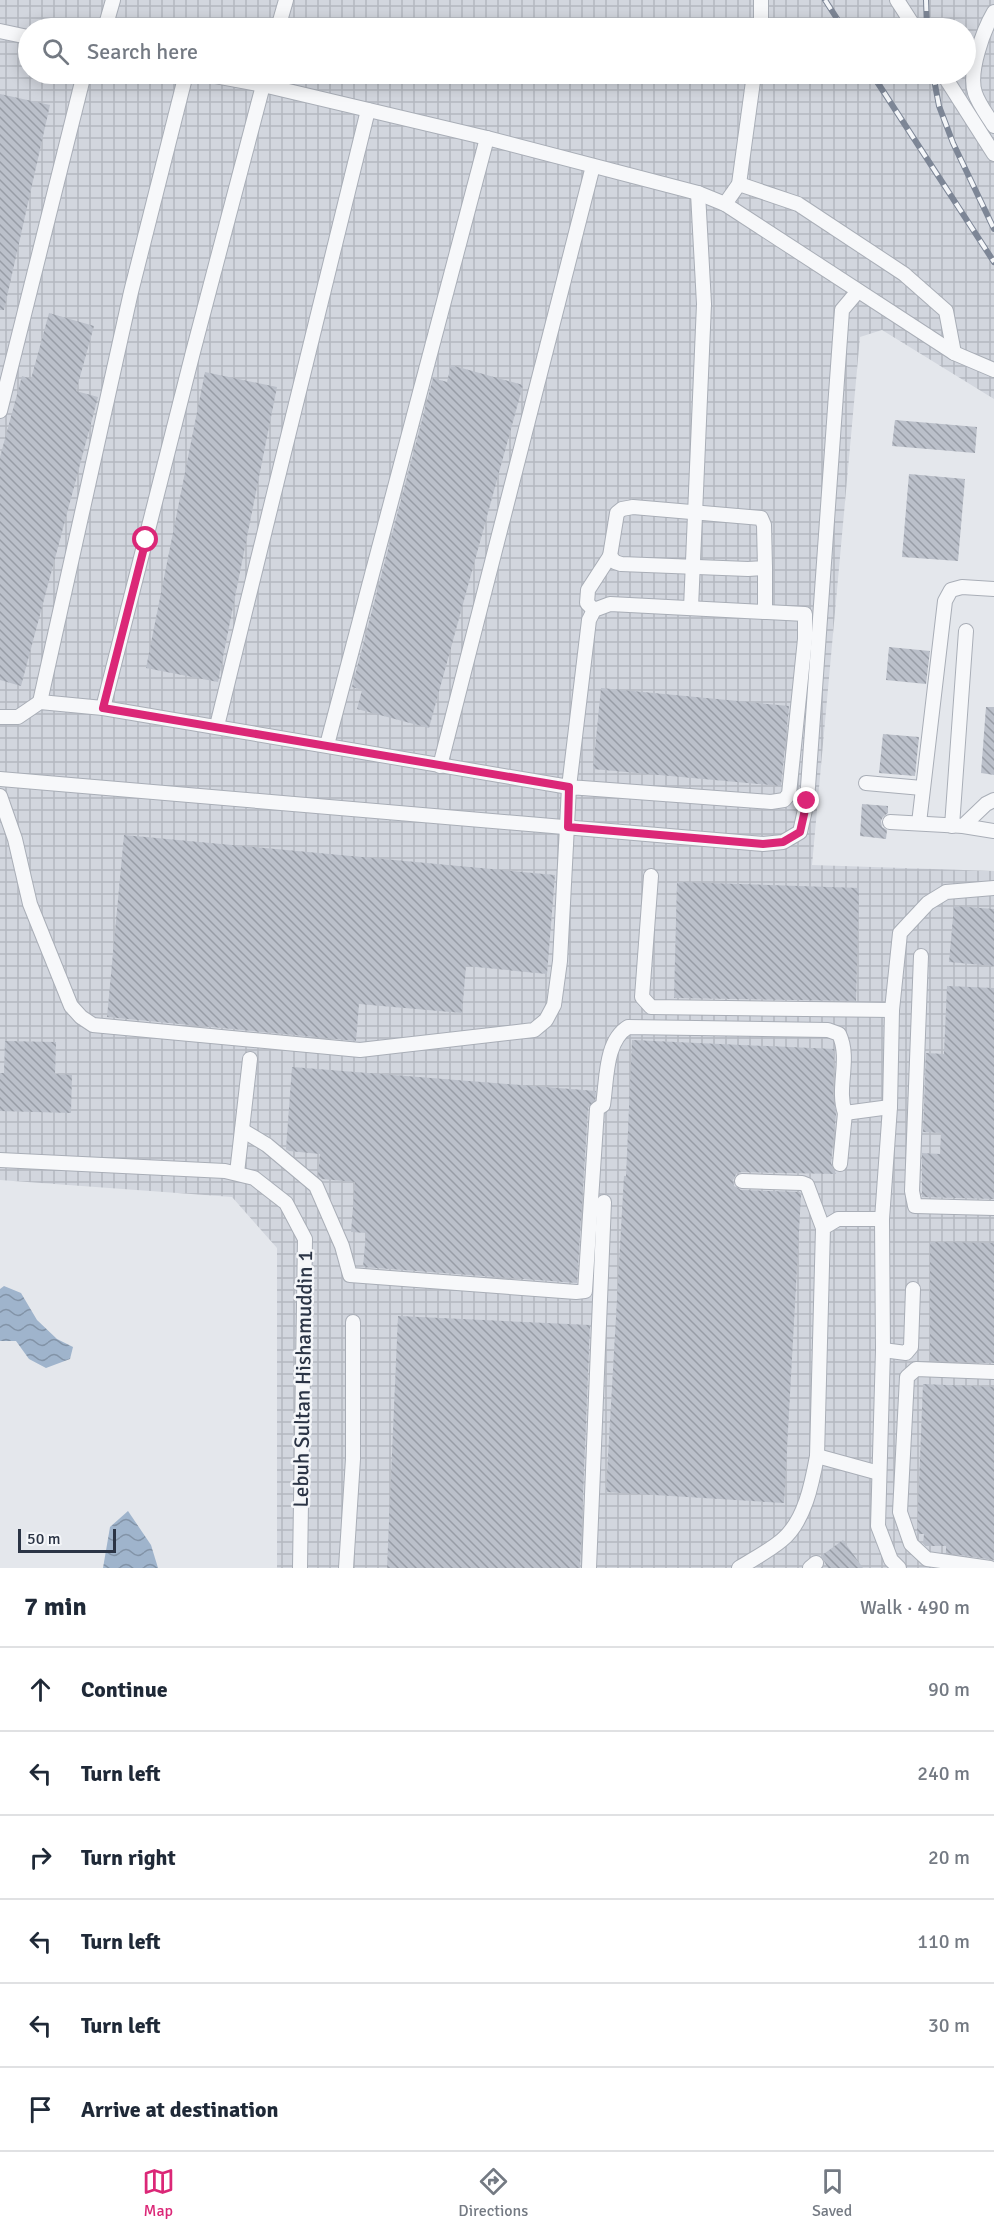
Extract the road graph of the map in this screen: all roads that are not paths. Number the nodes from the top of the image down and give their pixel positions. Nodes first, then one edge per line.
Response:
1 (112, 0) edge
2 (285, 0) edge
3 (761, 0) edge
4 (897, 0) edge
5 (994, 12) edge
6 (108, 18) edge
7 (280, 18) edge
8 (761, 18) edge
9 (909, 18) edge
10 (0, 31) edge
11 (18, 35) edge
12 (976, 67) edge
13 (82, 84) edge
14 (183, 84) edge
15 (264, 84) edge
16 (282, 84) edge
17 (753, 84) edge
18 (949, 84) edge
19 (973, 84) edge
20 (368, 110) junction
21 (994, 126) edge
22 (487, 138) junction
23 (994, 154) edge
24 (593, 166) junction
25 (739, 184) junction
26 (698, 193) junction
27 (725, 204) junction
28 (858, 291) junction
29 (954, 353) junction
30 (994, 370) edge
31 (0, 411) edge
32 (696, 512) junction
33 (610, 556) junction
34 (693, 566) junction
35 (765, 568) junction
36 (994, 589) edge
37 (691, 608) junction
38 (594, 610) junction
39 (765, 612) junction
40 (966, 631) dead end
41 (40, 702) junction
42 (103, 708) junction
43 (0, 717) edge
44 (217, 726) junction
45 (327, 745) junction
46 (440, 766) junction
47 (0, 779) edge
48 (866, 783) dead end
49 (569, 787) junction
50 (922, 788) junction
51 (0, 796) edge
52 (994, 800) edge
53 (890, 822) dead end
54 (919, 823) junction
55 (958, 826) junction
56 (568, 827) junction
57 (994, 831) edge
58 (651, 876) dead end
59 (994, 888) edge
60 (921, 956) dead end
61 (892, 1010) junction
62 (250, 1059) dead end
63 (890, 1107) junction
64 (845, 1113) junction
65 (242, 1130) junction
66 (0, 1160) edge
67 (840, 1164) dead end
68 (237, 1173) junction
69 (742, 1181) dead end
70 (604, 1202) dead end
71 (994, 1208) edge
72 (882, 1219) junction
73 (823, 1228) junction
74 (913, 1289) dead end
75 (353, 1322) dead end
76 (884, 1350) junction
77 (994, 1372) edge
78 (817, 1456) junction
79 (879, 1473) junction
80 (300, 1568) edge
81 (346, 1568) edge
82 (589, 1568) edge
83 (739, 1568) edge
84 (899, 1568) edge
85 (990, 1568) edge

1 - 6 street
2 - 7 street
3 - 8 street
4 - 9 street
5 - 12 street
10 - 11 street
13 - 31 street
14 - 41 street
15 - 42 street
16 - 20 street
17 - 25 street
18 - 23 street
19 - 21 street
20 - 22 street
20 - 44 street
22 - 24 street
22 - 45 street
24 - 26 street
24 - 46 street
25 - 27 street
25 - 29 street
26 - 27 street
26 - 32 street
27 - 28 street
28 - 29 street
28 - 56 street
29 - 30 street
32 - 33 street
32 - 34 street
32 - 35 street
33 - 34 street
33 - 38 street
34 - 35 street
34 - 37 street
35 - 39 street
36 - 50 street
37 - 38 street
37 - 39 street
38 - 49 street
39 - 49 street
40 - 55 street
41 - 42 street
41 - 43 street
42 - 44 street
44 - 45 street
45 - 46 street
46 - 49 street
47 - 56 street
48 - 50 street
49 - 56 street
50 - 54 street
51 - 56 street
52 - 55 street
53 - 54 street
54 - 55 street
55 - 57 street
58 - 61 street
59 - 61 street
60 - 71 street
61 - 63 street
62 - 65 street
63 - 64 street
63 - 72 street
64 - 65 street
64 - 67 street
65 - 68 street
66 - 68 street, Lebuh Sultan Hishamuddin 1
68 - 80 street, Lebuh Sultan Hishamuddin 1
69 - 73 street
70 - 82 street
72 - 73 street
72 - 76 street
73 - 78 street
74 - 76 street
75 - 81 street
76 - 79 street
77 - 85 street
78 - 79 street
78 - 83 street
79 - 84 street

